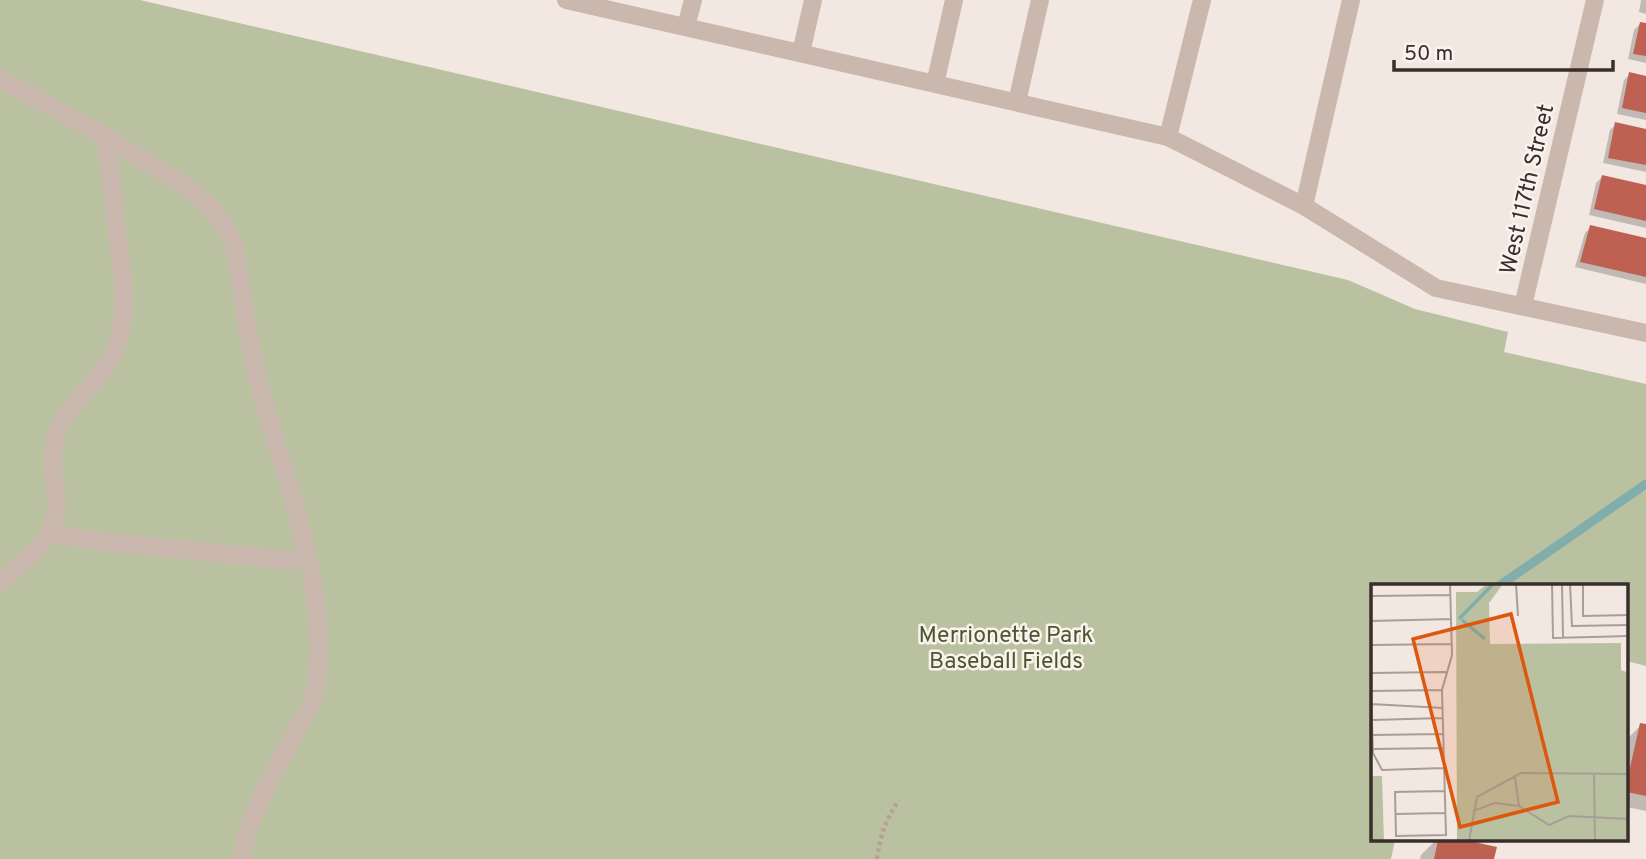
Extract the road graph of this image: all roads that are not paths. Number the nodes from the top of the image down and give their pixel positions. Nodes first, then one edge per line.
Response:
1 (566, 0) edge
2 (693, 0) edge
3 (813, 0) edge
4 (954, 0) edge
5 (1040, 0) edge
6 (1202, 0) edge
7 (1351, 0) edge
8 (1595, 0) edge
9 (686, 27) junction
10 (801, 53) junction
11 (0, 79) edge
12 (935, 84) junction
13 (1017, 103) junction
14 (105, 136) junction
15 (1168, 137) junction
16 (1304, 206) junction
17 (1523, 306) junction
18 (1646, 333) edge
19 (51, 533) junction
20 (307, 558) junction
21 (0, 582) edge
22 (242, 859) edge

1 - 9 street
2 - 9 street
3 - 10 street
4 - 12 street
5 - 13 street
6 - 15 street
7 - 16 street
8 - 17 street, West 117th Street
9 - 10 street
10 - 12 street
11 - 14 street
12 - 13 street
13 - 15 street
14 - 19 street
14 - 20 street
15 - 16 street
16 - 17 street
17 - 18 street
19 - 20 street
19 - 21 street
20 - 22 street

